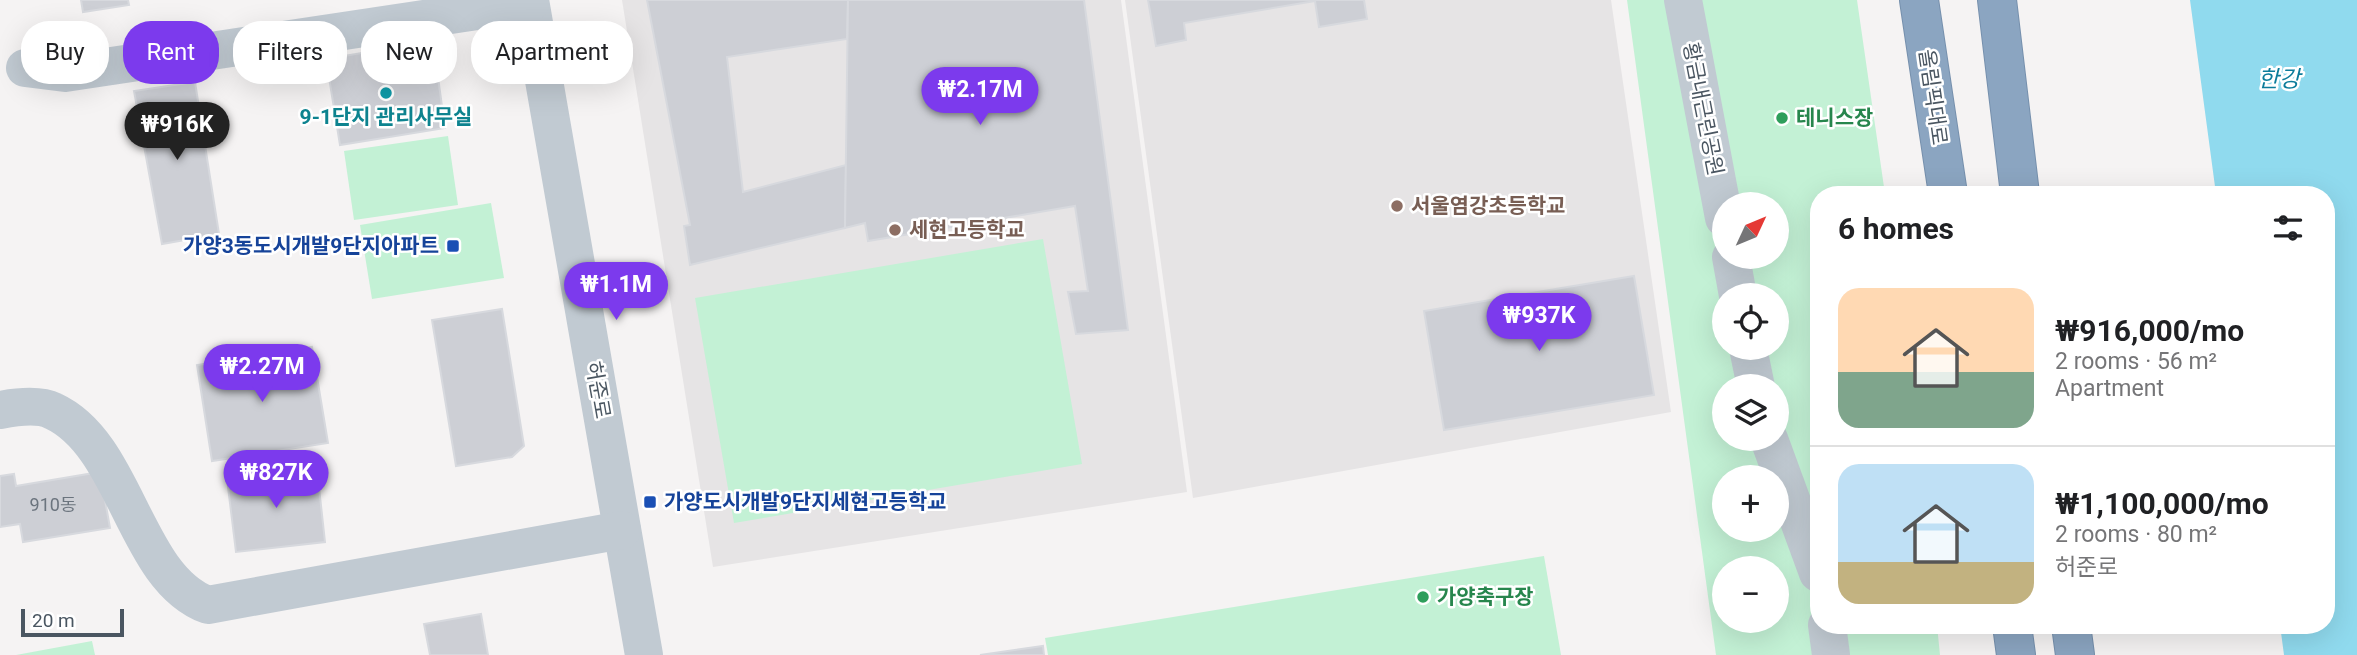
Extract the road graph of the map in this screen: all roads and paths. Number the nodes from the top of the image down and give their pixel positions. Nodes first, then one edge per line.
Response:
1 (1683, 0) edge
2 (1919, 0) edge
3 (1997, 0) edge
4 (530, 1) edge
5 (109, 66) edge
6 (1947, 186) edge
7 (2019, 186) edge
8 (1719, 192) edge
9 (0, 410) edge
10 (1773, 451) edge
11 (622, 530) junction
12 (1810, 551) edge
13 (1828, 634) edge
14 (2013, 634) edge
15 (2072, 634) edge
16 (644, 655) edge
17 (1831, 655) edge
18 (2016, 655) edge
19 (2075, 655) edge

1 - 8 street, 황금내근린공원
2 - 6 highway, 올림픽대로
3 - 7 highway
4 - 5 street
4 - 11 street, 허준로
9 - 11 street
10 - 12 street
11 - 16 street, 허준로
13 - 17 street
14 - 18 highway
15 - 19 highway

